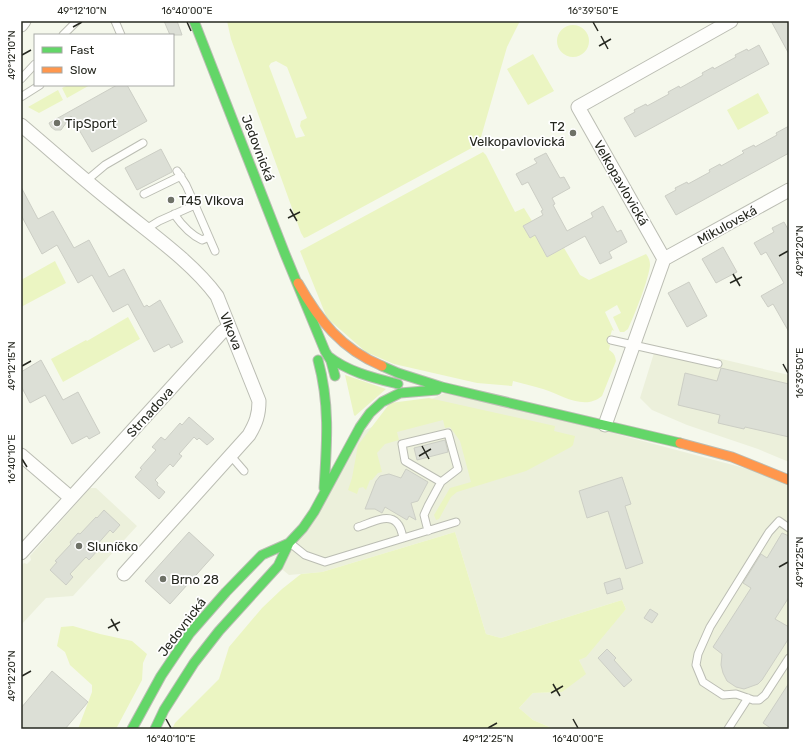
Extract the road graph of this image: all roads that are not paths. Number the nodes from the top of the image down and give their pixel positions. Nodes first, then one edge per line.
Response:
1 (24, 21) edge
2 (77, 21) edge
3 (115, 21) edge
4 (194, 21) edge
5 (731, 21) edge
6 (21, 25) edge
7 (64, 34) edge
8 (121, 34) edge
9 (34, 65) edge
10 (21, 79) edge
11 (38, 86) edge
12 (21, 97) edge
13 (21, 125) edge
14 (143, 143) dead end
15 (86, 181) junction
16 (789, 190) edge
17 (144, 194) dead end
18 (195, 205) junction
19 (174, 214) junction
20 (146, 229) junction
21 (209, 237) junction
22 (214, 251) dead end
23 (664, 259) junction
24 (298, 283) junction
25 (229, 327) junction
26 (611, 340) dead end
27 (633, 345) junction
28 (328, 356) junction
29 (376, 363) junction
30 (340, 364) junction
31 (718, 364) dead end
32 (451, 390) junction
33 (605, 425) junction
34 (336, 452) dead end
35 (21, 455) edge
36 (231, 456) junction
37 (244, 471) dead end
38 (789, 480) edge
39 (441, 482) junction
40 (323, 495) junction
41 (71, 498) junction
42 (456, 522) dead end
43 (358, 527) dead end
44 (789, 528) edge
45 (428, 531) junction
46 (403, 538) junction
47 (290, 543) junction
48 (21, 553) edge
49 (124, 574) dead end
50 (789, 658) edge
51 (748, 698) junction
52 (132, 729) edge
53 (155, 729) edge
54 (728, 729) edge

1 - 6 street
2 - 7 lane
3 - 8 lane
4 - 24 main road, Jedovnická
5 - 23 street, Velkopavlovická
9 - 10 lane
11 - 12 lane
13 - 15 street, Vlkova
14 - 15 lane
15 - 20 street, Vlkova
16 - 23 street, Mikulovská
17 - 18 lane
18 - 19 lane
18 - 21 lane
19 - 20 lane
19 - 21 lane
20 - 25 street, Vlkova
21 - 22 lane
23 - 27 street
24 - 28 main road, Jedovnická
24 - 29 main road
24 - 40 main road, Jedovnická
25 - 36 street, Vlkova
25 - 41 street, Strnadova
26 - 27 lane
27 - 31 lane
27 - 33 street
28 - 30 main road
28 - 30 main road, Jedovnická
29 - 30 main road
29 - 32 main road
30 - 32 main road
32 - 33 main road
32 - 40 main road, Jedovnická
33 - 38 main road
34 - 40 main road, Jedovnická
35 - 41 street
36 - 37 lane
36 - 49 street, Vlkova
39 - 39 lane
39 - 45 lane
40 - 47 main road, Jedovnická
41 - 48 street, Strnadova
42 - 45 lane
43 - 46 lane
44 - 51 lane
45 - 46 lane
46 - 47 lane
47 - 52 main road, Jedovnická
47 - 53 main road, Jedovnická
50 - 51 lane
51 - 54 lane

